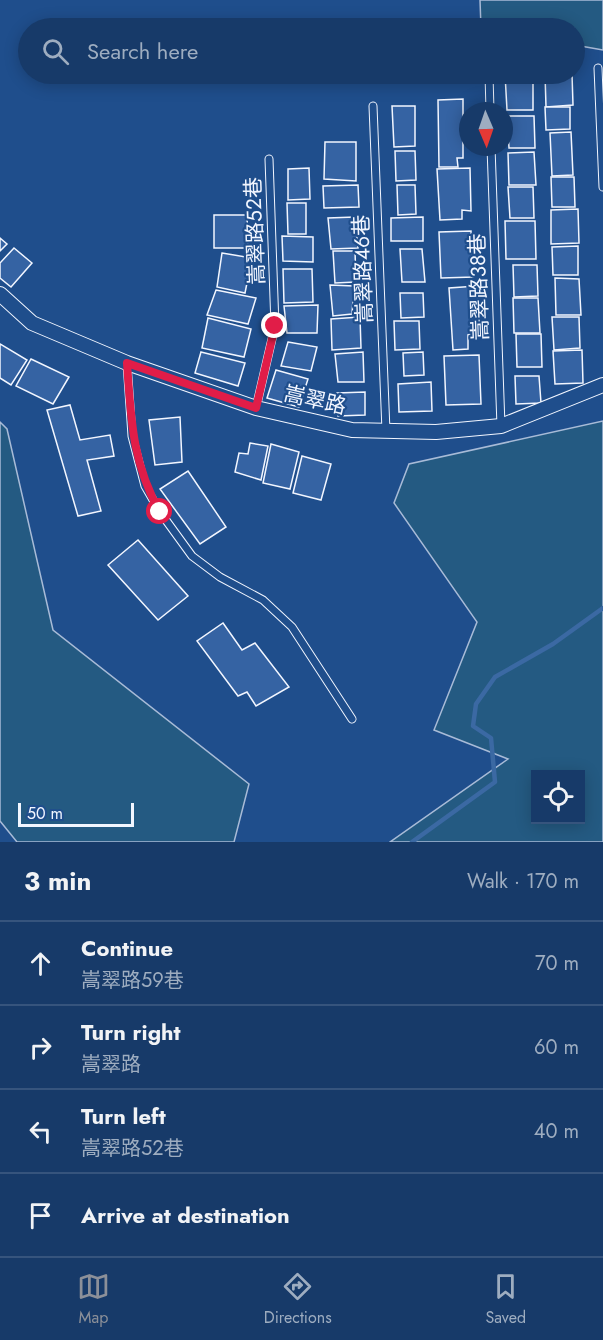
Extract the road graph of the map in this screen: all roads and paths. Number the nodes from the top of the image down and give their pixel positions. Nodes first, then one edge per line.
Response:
1 (597, 68) dead end
2 (489, 84) edge
3 (490, 102) edge
4 (373, 106) dead end
5 (491, 156) edge
6 (269, 159) dead end
7 (603, 187) edge
8 (0, 294) edge
9 (127, 363) junction
10 (603, 385) edge
11 (256, 408) junction
12 (501, 426) junction
13 (386, 431) junction
14 (352, 718) dead end

1 - 7 lane
2 - 3 lane
4 - 13 lane, 嵩翠路46巷
5 - 12 lane, 嵩翠路38巷
6 - 11 lane, 嵩翠路52巷
8 - 9 street, 嵩翠路
9 - 11 street, 嵩翠路
9 - 14 lane
10 - 12 street, 嵩翠路
11 - 13 street, 嵩翠路
12 - 13 street, 嵩翠路

